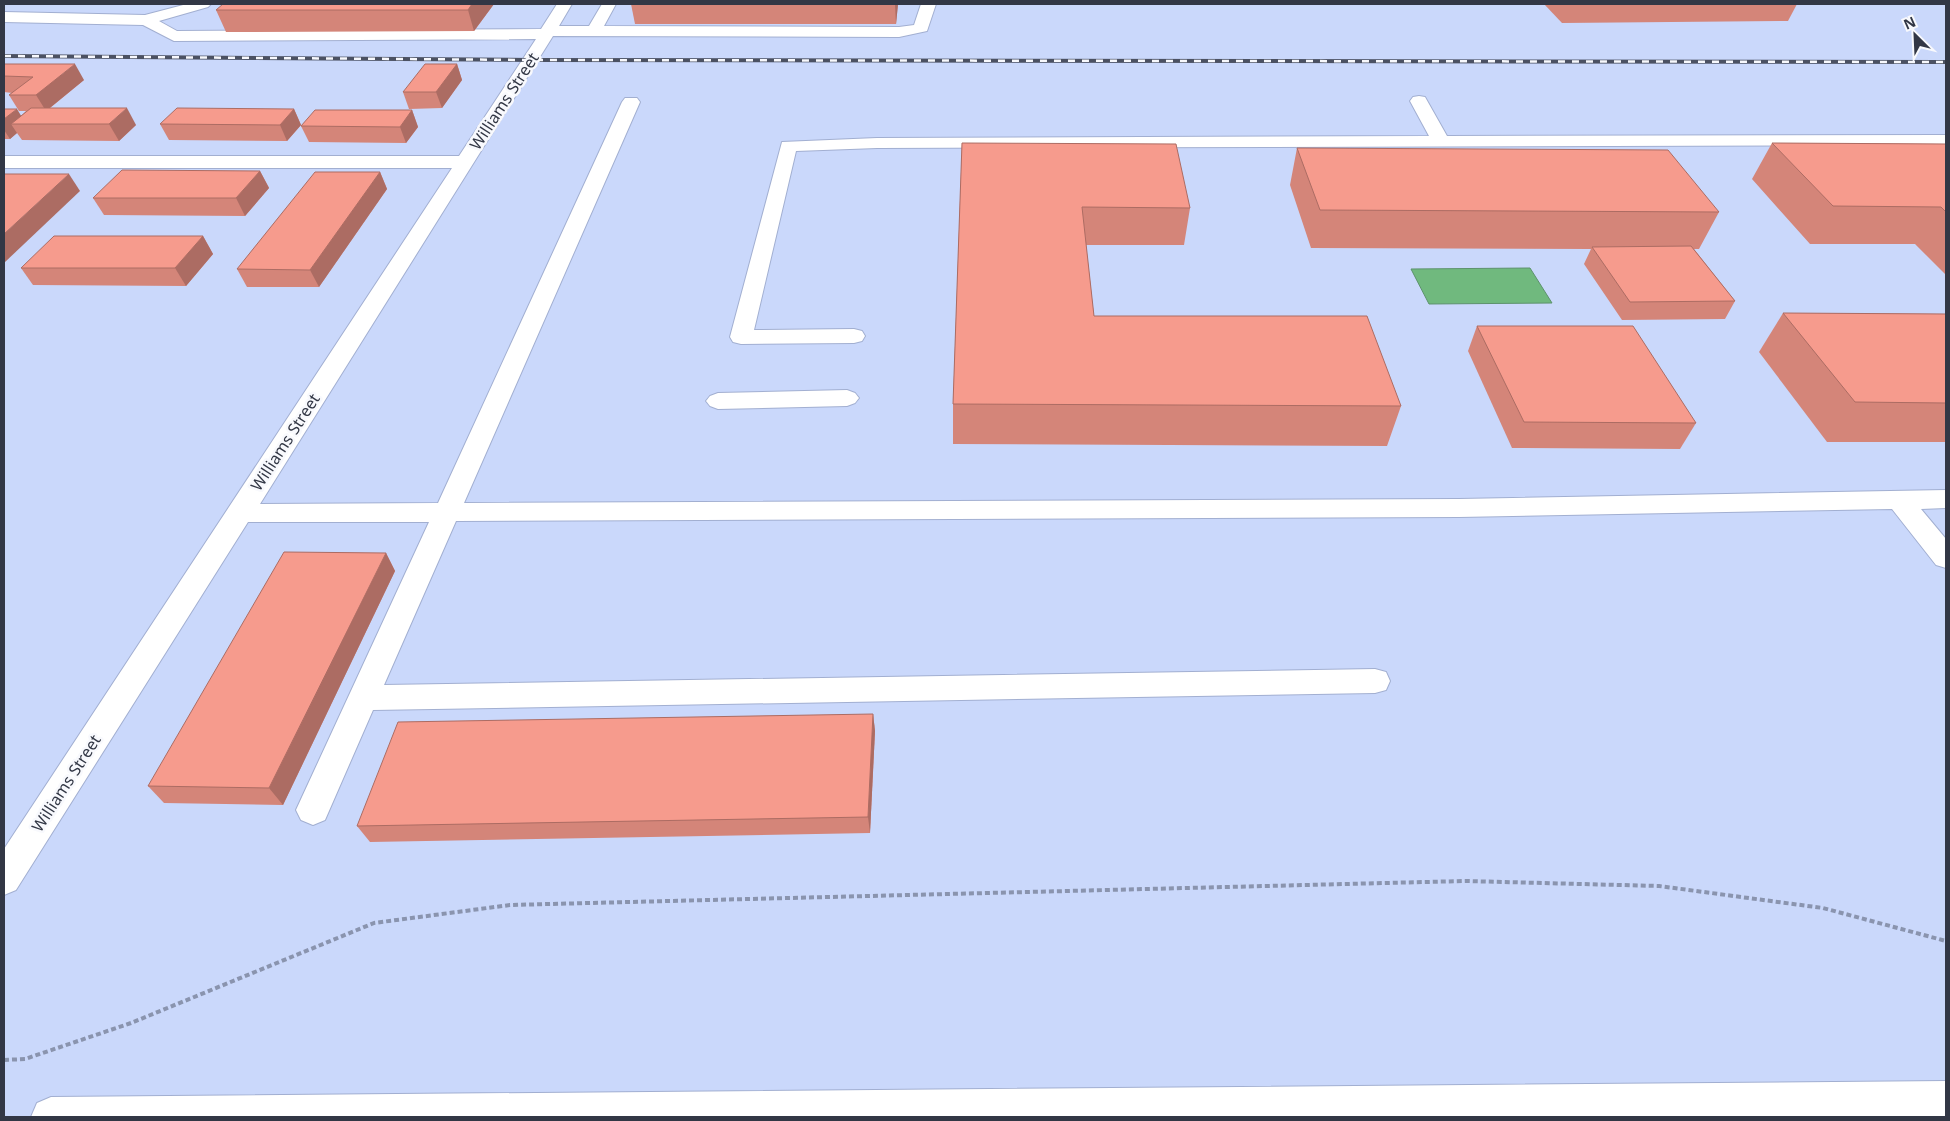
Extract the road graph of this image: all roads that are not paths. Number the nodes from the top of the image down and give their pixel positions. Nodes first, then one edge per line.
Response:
1 (167, 4) edge
2 (204, 4) edge
3 (564, 4) edge
4 (609, 4) edge
5 (928, 4) edge
6 (4, 17) edge
7 (146, 20) junction
8 (594, 31) junction
9 (547, 33) junction
10 (1419, 101) dead end
11 (631, 102) dead end
12 (1946, 140) edge
13 (1441, 141) junction
14 (4, 162) edge
15 (464, 162) junction
16 (854, 336) dead end
17 (847, 398) dead end
18 (718, 400) dead end
19 (1946, 499) edge
20 (1899, 500) junction
21 (448, 512) junction
22 (239, 513) junction
23 (1946, 558) edge
24 (1375, 681) dead end
25 (364, 698) junction
26 (314, 810) dead end
27 (4, 879) edge
28 (1946, 1101) edge
29 (1209, 1113) edge
30 (999, 1114) edge
31 (51, 1117) edge

1 - 7 street
2 - 7 street
3 - 9 street, Williams Street
4 - 8 street
5 - 8 street
6 - 7 street
7 - 9 street
8 - 9 street
9 - 15 street, Williams Street
10 - 13 street
11 - 21 street
12 - 13 street
13 - 16 street
14 - 15 street
15 - 22 street, Williams Street
17 - 18 street
19 - 20 street
20 - 21 street
20 - 23 street
21 - 22 street
21 - 25 street
22 - 27 street, Williams Street
24 - 25 street
25 - 26 street
28 - 29 street
29 - 30 street
30 - 31 street

